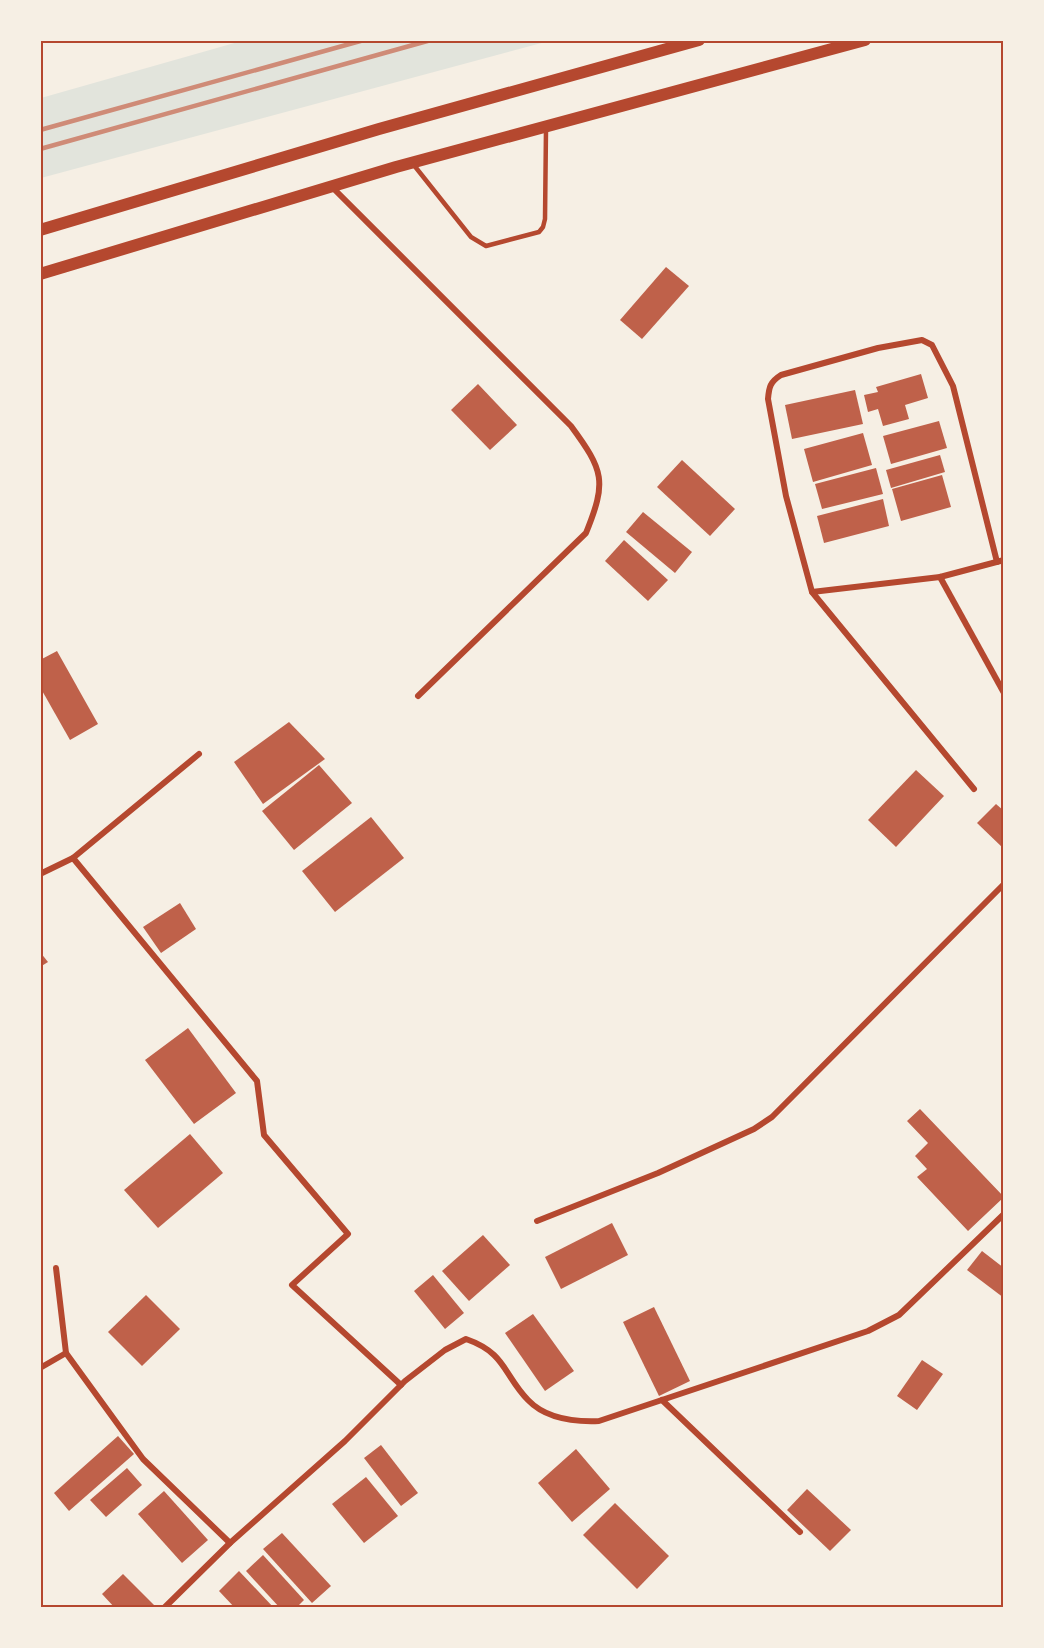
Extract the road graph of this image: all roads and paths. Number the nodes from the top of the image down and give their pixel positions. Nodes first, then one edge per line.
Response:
1 (699, 40) edge
2 (865, 40) edge
3 (546, 126) junction
4 (412, 163) junction
5 (331, 186) junction
6 (40, 230) edge
7 (40, 274) edge
8 (1000, 561) edge
9 (940, 577) junction
10 (812, 592) junction
11 (1004, 693) edge
12 (418, 696) dead end
13 (199, 754) dead end
14 (975, 789) dead end
15 (73, 858) junction
16 (40, 874) edge
17 (1004, 884) edge
18 (1004, 1214) edge
19 (537, 1221) dead end
20 (56, 1268) dead end
21 (66, 1353) junction
22 (40, 1368) edge
23 (401, 1385) junction
24 (662, 1400) junction
25 (800, 1532) dead end
26 (230, 1543) junction
27 (164, 1608) edge

1 - 6 main road
2 - 3 main road
3 - 4 main road
3 - 4 lane
4 - 5 main road
5 - 7 main road
5 - 12 street
8 - 9 street
8 - 10 street
9 - 10 street
9 - 11 street
10 - 14 street
13 - 15 street
15 - 16 street
15 - 23 street
17 - 19 street
18 - 24 street
20 - 21 street
21 - 22 street
21 - 26 street
23 - 24 street
23 - 26 street
24 - 25 street
26 - 27 street

